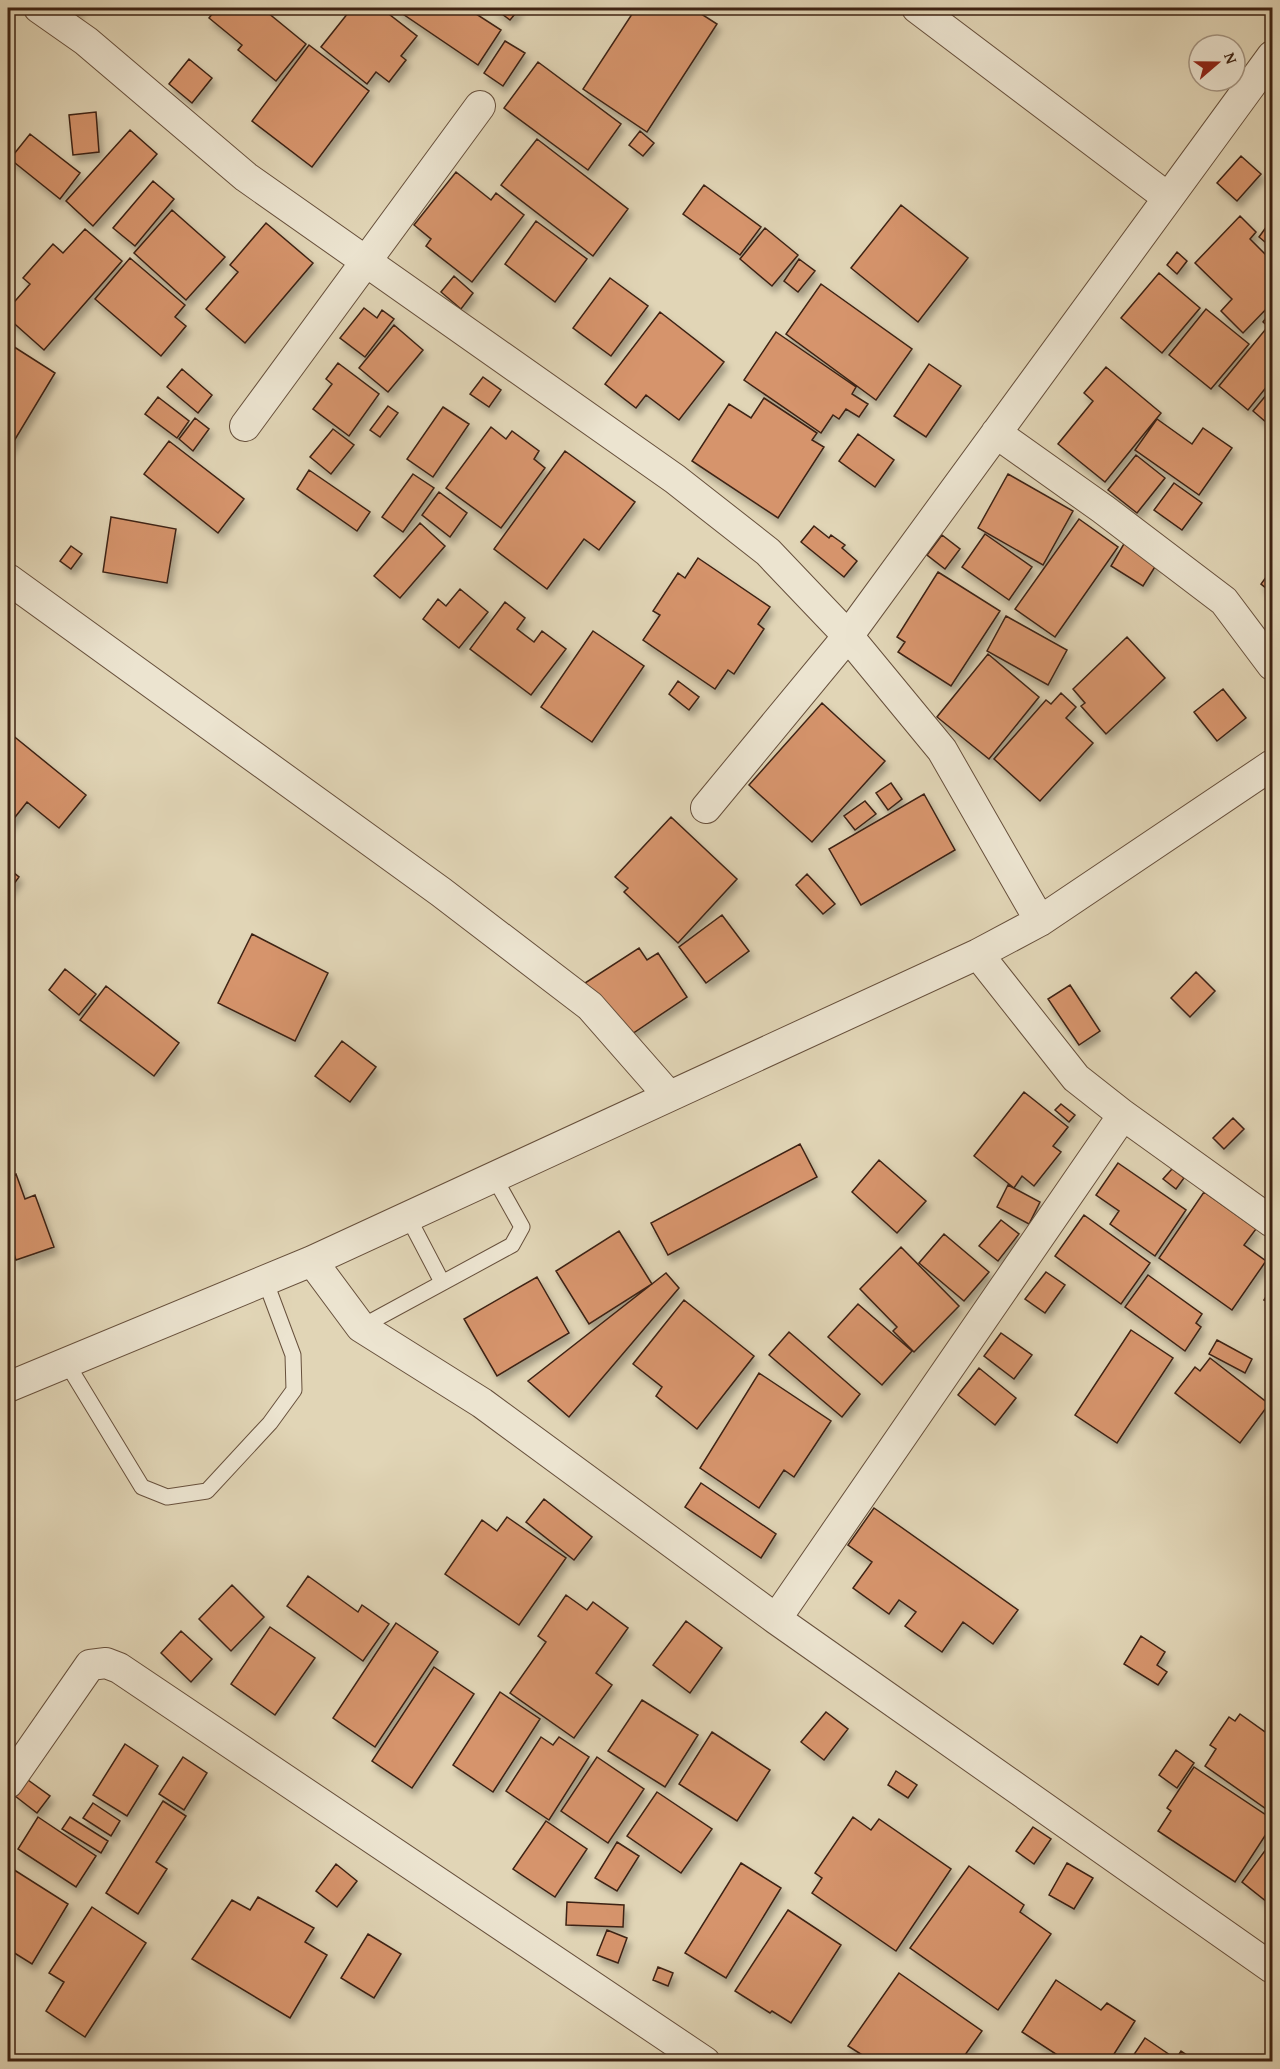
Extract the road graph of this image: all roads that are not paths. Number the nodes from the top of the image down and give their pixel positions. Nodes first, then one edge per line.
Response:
1 (39, 8) edge
2 (917, 8) edge
3 (1272, 56) edge
4 (480, 106) dead end
5 (1167, 197) junction
6 (364, 261) junction
7 (245, 426) dead end
8 (996, 433) junction
9 (8, 579) edge
10 (848, 636) junction
11 (1272, 665) edge
12 (1272, 765) edge
13 (706, 808) dead end
14 (1040, 921) junction
15 (978, 954) junction
16 (669, 1096) junction
17 (1123, 1115) junction
18 (494, 1177) junction
19 (408, 1216) junction
20 (1272, 1222) edge
21 (312, 1261) junction
22 (265, 1280) junction
23 (442, 1282) junction
24 (361, 1327) junction
25 (66, 1362) junction
26 (8, 1387) edge
27 (776, 1619) junction
28 (8, 1783) edge
29 (1272, 1968) edge
30 (705, 2061) edge

1 - 6 street
2 - 5 street
3 - 5 street
4 - 6 street
5 - 8 street
6 - 7 street
6 - 10 street
8 - 10 street
8 - 11 street
9 - 16 street
10 - 13 street
10 - 14 street
12 - 14 street
14 - 15 street
15 - 16 street
15 - 17 street
16 - 18 street
17 - 20 street
17 - 27 street
18 - 19 street
18 - 23 lane
19 - 21 street
19 - 23 lane
21 - 22 street
21 - 24 street
22 - 25 street
22 - 25 lane
23 - 24 lane
24 - 27 street
25 - 26 street
27 - 29 street
28 - 30 street

